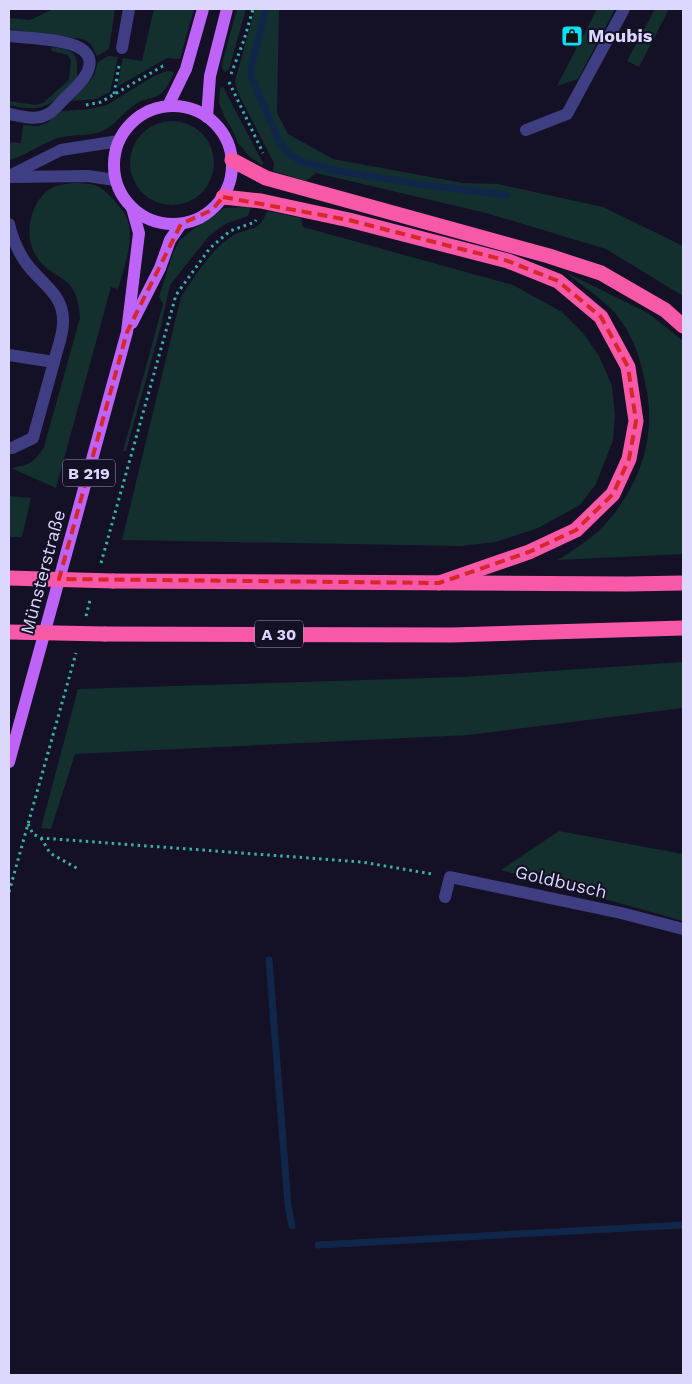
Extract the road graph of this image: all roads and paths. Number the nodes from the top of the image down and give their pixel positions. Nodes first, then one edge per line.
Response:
1 (129, 9) edge
2 (203, 9) edge
3 (226, 9) edge
4 (253, 9) edge
5 (624, 9) edge
6 (9, 36) edge
7 (122, 48) joint
8 (186, 69) junction
9 (210, 76) junction
10 (228, 82) junction
11 (114, 94) junction
12 (61, 102) junction
13 (168, 106) junction
14 (9, 114) edge
15 (207, 117) junction
16 (526, 130) dead end
17 (119, 141) junction
18 (232, 160) junction
19 (9, 176) edge
20 (266, 178) junction
21 (116, 180) junction
22 (223, 197) junction
23 (261, 201) junction
24 (132, 208) junction
25 (9, 224) edge
26 (181, 224) junction
27 (176, 295) dead end
28 (683, 326) edge
29 (127, 332) junction
30 (9, 355) edge
31 (54, 362) junction
32 (9, 448) edge
33 (9, 578) edge
34 (439, 583) junction
35 (683, 583) edge
36 (683, 628) edge
37 (9, 632) edge
38 (9, 762) edge
39 (28, 824) dead end
40 (41, 838) junction
41 (80, 870) dead end
42 (450, 877) junction
43 (445, 897) dead end
44 (683, 929) edge

1 - 7 street
2 - 8 main road
3 - 9 main road
4 - 10 path
5 - 16 street
6 - 12 street
7 - 11 path
8 - 11 path
8 - 13 main road
9 - 10 path
9 - 15 main road
10 - 20 path
11 - 12 path
12 - 14 street
13 - 15 main road
13 - 17 main road
15 - 18 main road
17 - 19 street
17 - 21 main road
18 - 20 highway
18 - 22 main road
19 - 21 street
20 - 28 highway
21 - 24 main road
22 - 23 highway
22 - 26 main road
23 - 27 path
23 - 34 highway
24 - 26 main road
24 - 29 main road, Münsterstraße / B 219
25 - 31 street
26 - 29 main road, Münsterstraße / B 219
29 - 38 main road, Münsterstraße / B 219
30 - 31 street
31 - 32 street
33 - 34 highway, bridge
34 - 35 highway
36 - 37 highway, A 30, bridge
39 - 40 path
40 - 41 path
40 - 42 path
42 - 43 street
42 - 44 street, Goldbusch

